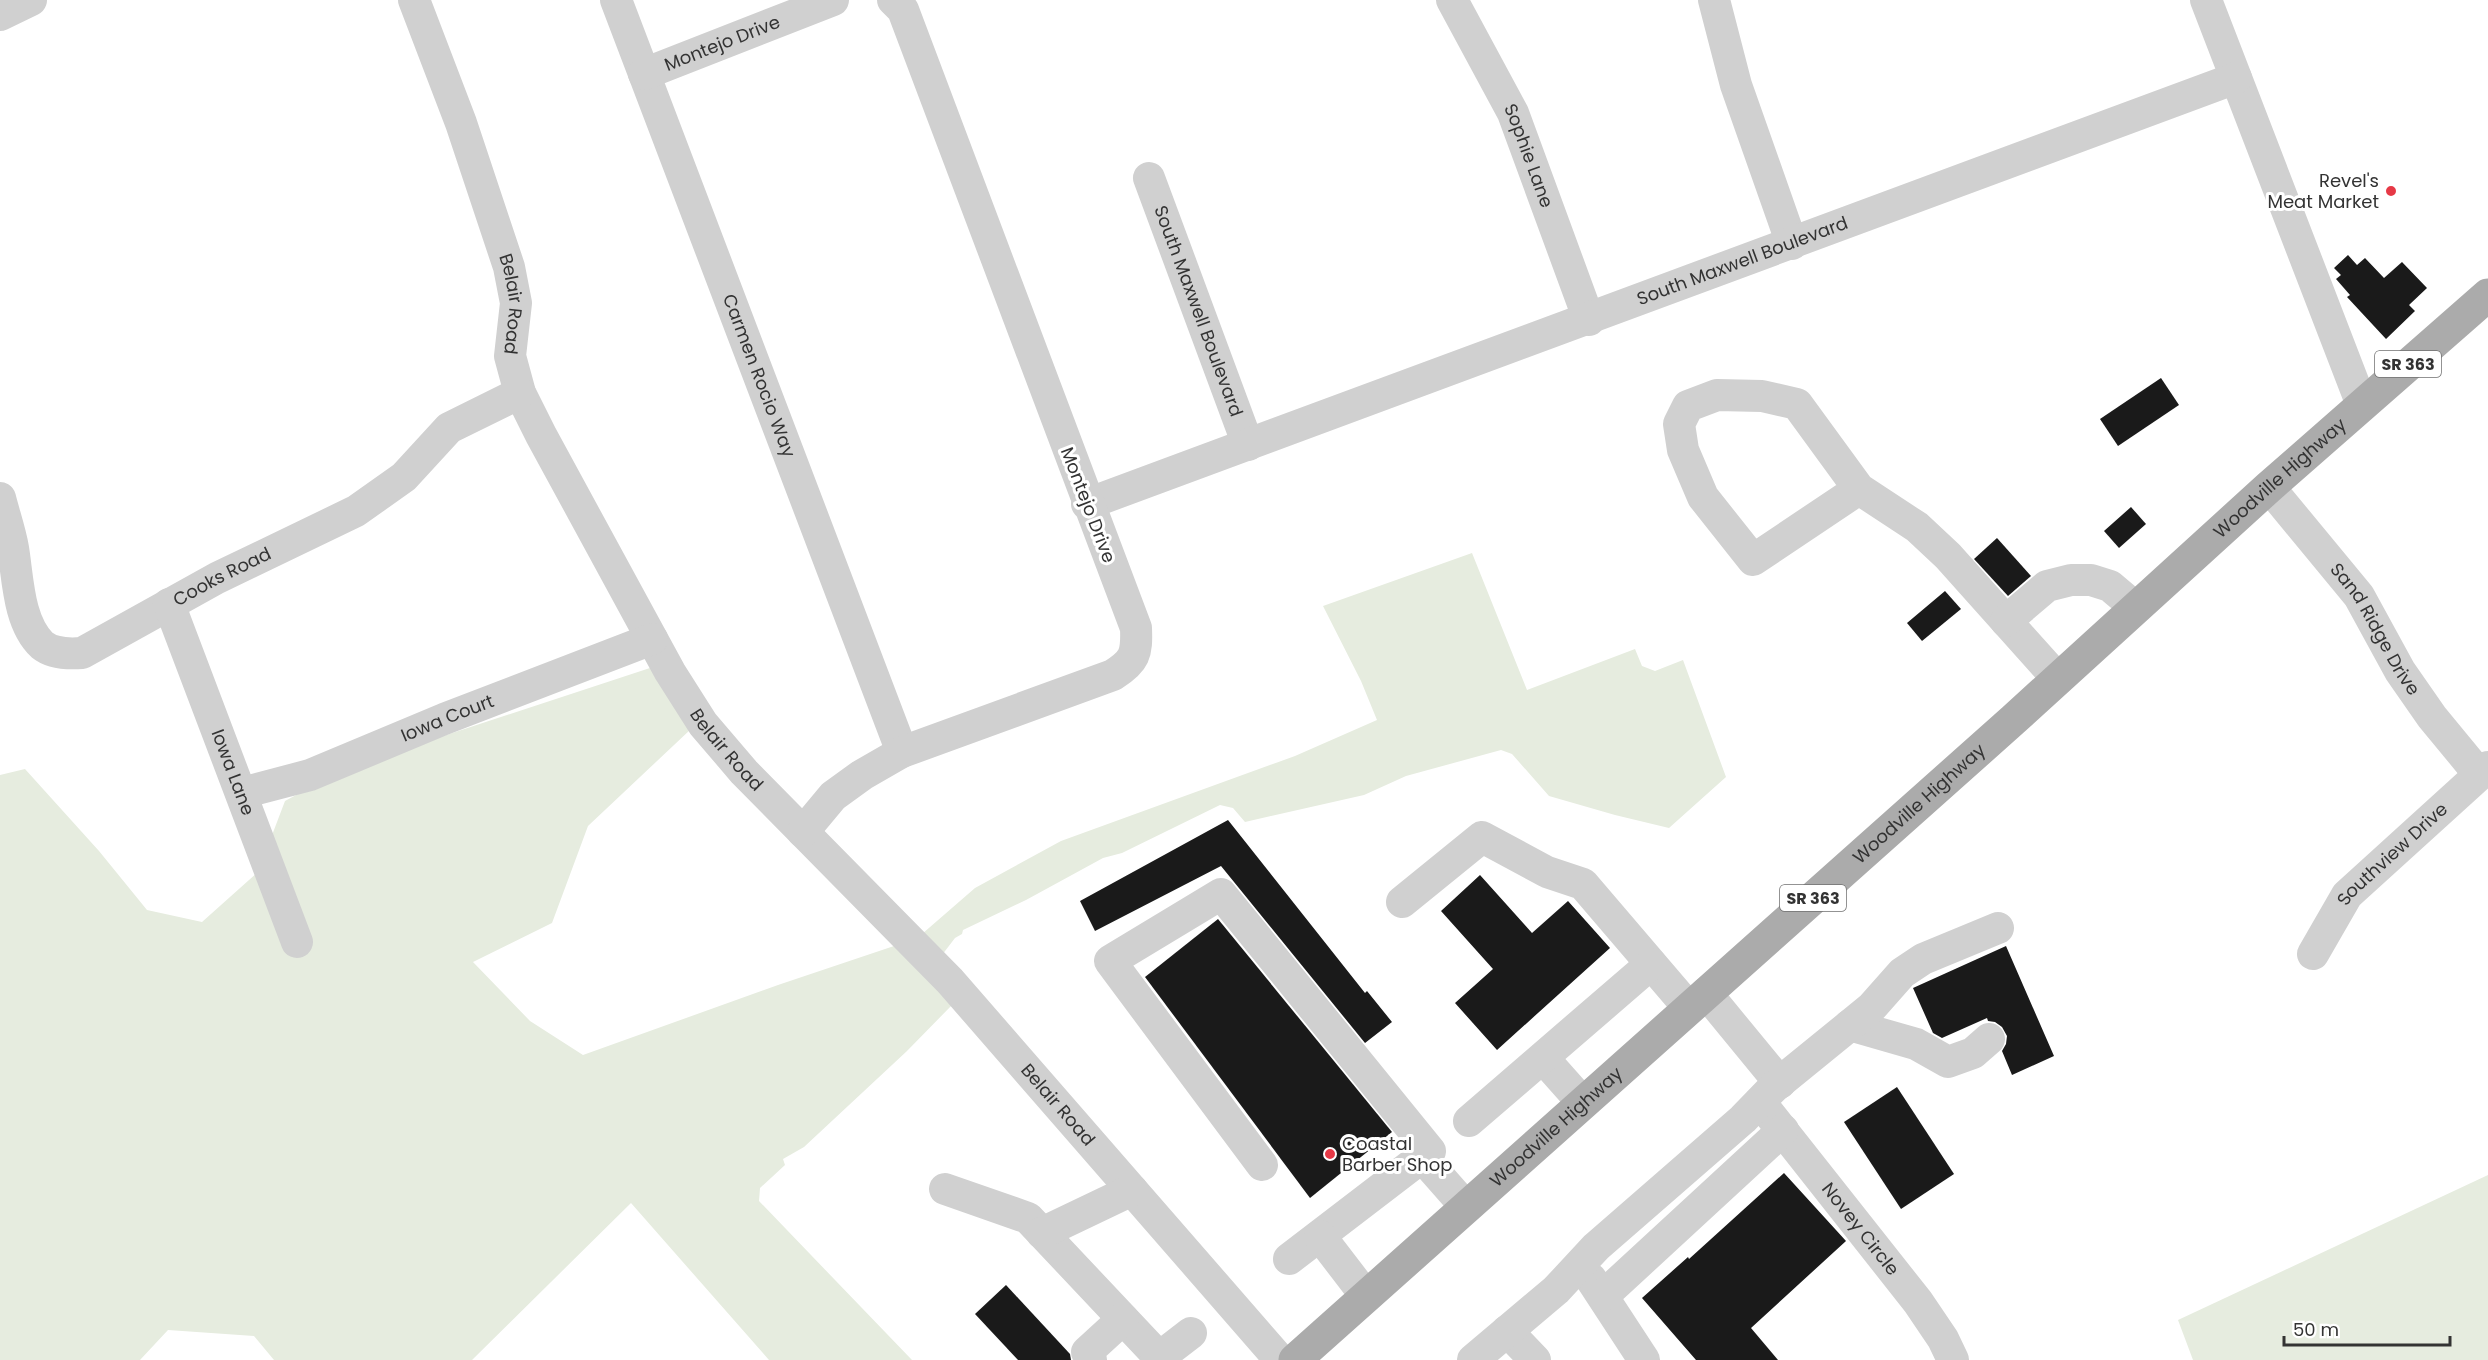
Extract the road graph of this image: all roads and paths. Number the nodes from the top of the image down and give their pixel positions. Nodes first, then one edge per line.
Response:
1 (32, 0) edge
2 (414, 0) edge
3 (616, 0) edge
4 (833, 0) edge
5 (893, 0) edge
6 (1452, 0) edge
7 (1714, 0) edge
8 (2206, 0) edge
9 (0, 15) edge
10 (644, 74) junction
11 (2236, 78) junction
12 (1149, 178) dead end
13 (1792, 244) junction
14 (2488, 295) edge
15 (1589, 320) junction
16 (520, 393) junction
17 (2361, 405) junction
18 (1248, 445) junction
19 (2269, 487) junction
20 (1859, 489) junction
21 (0, 498) edge
22 (1088, 504) junction
23 (169, 603) junction
24 (2136, 608) junction
25 (2006, 621) junction
26 (652, 639) junction
27 (2058, 679) junction
28 (902, 752) junction
29 (2484, 771) edge
30 (242, 793) junction
31 (803, 832) junction
32 (1402, 902) dead end
33 (1998, 928) dead end
34 (297, 942) dead end
35 (2313, 954) dead end
36 (1651, 964) junction
37 (1698, 1001) junction
38 (1850, 1025) junction
39 (1989, 1039) dead end
40 (1543, 1058) junction
41 (1770, 1092) junction
42 (1583, 1103) junction
43 (1469, 1121) dead end
44 (1783, 1130) junction
45 (1422, 1157) junction
46 (1262, 1165) dead end
47 (945, 1189) dead end
48 (1132, 1191) junction
49 (1466, 1207) junction
50 (1631, 1217) junction
51 (1042, 1233) junction
52 (1320, 1236) junction
53 (1656, 1247) junction
54 (1289, 1259) dead end
55 (1581, 1263) junction
56 (1366, 1296) junction
57 (1602, 1296) junction
58 (1123, 1319) junction
59 (1507, 1331) junction
60 (1191, 1333) dead end
61 (1302, 1357) edge
62 (1158, 1359) edge
63 (1091, 1360) edge
64 (1473, 1360) edge
65 (1535, 1360) edge
66 (1644, 1360) edge
67 (1953, 1360) edge

1 - 9 street
2 - 16 street, Belair Road
3 - 10 street, Carmen Rocio Way
4 - 10 street, Montejo Drive
5 - 22 street, Montejo Drive
6 - 15 street, Sophie Lane
7 - 13 street
8 - 11 street
10 - 28 street, Carmen Rocio Way
11 - 13 street, South Maxwell Boulevard
11 - 17 street
12 - 18 street, South Maxwell Boulevard
13 - 15 street, South Maxwell Boulevard
14 - 17 main road, Woodville Highway / SR 363
15 - 18 street, South Maxwell Boulevard
16 - 23 street, Cooks Road
16 - 26 street, Belair Road
17 - 19 main road, Woodville Highway / SR 363
18 - 22 street, South Maxwell Boulevard
19 - 24 main road, Woodville Highway / SR 363
19 - 29 street, Sand Ridge Drive
20 - 20 street
20 - 25 street
21 - 23 street, Cooks Road
22 - 28 street, Montejo Drive
23 - 30 street, Iowa Lane
24 - 25 street
24 - 27 main road, Woodville Highway / SR 363
25 - 27 street
26 - 30 street, Iowa Court
26 - 31 street, Belair Road
27 - 37 main road, Woodville Highway / SR 363
28 - 31 street, Montejo Drive
29 - 35 street, Southview Drive
30 - 34 street, Iowa Lane
31 - 48 street, Belair Road
32 - 36 street, Novey Circle
33 - 38 street
36 - 37 street, Novey Circle
36 - 40 street
37 - 41 street, Novey Circle
37 - 42 main road, Woodville Highway / SR 363
38 - 39 street
38 - 41 street
40 - 42 street
40 - 43 street
41 - 44 street, Novey Circle
41 - 50 street
42 - 49 main road, Woodville Highway / SR 363
44 - 53 street
44 - 67 street, Novey Circle
45 - 46 street
45 - 49 street
45 - 52 street
47 - 51 street
48 - 51 street
48 - 61 street, Belair Road
49 - 56 main road, Woodville Highway / SR 363
50 - 53 street
50 - 55 street
51 - 58 street
52 - 54 street
52 - 56 street
53 - 57 street
55 - 57 street
55 - 59 street
56 - 61 main road, Woodville Highway / SR 363
57 - 66 street
58 - 62 street
58 - 63 street
59 - 64 street
59 - 65 street
60 - 62 street

